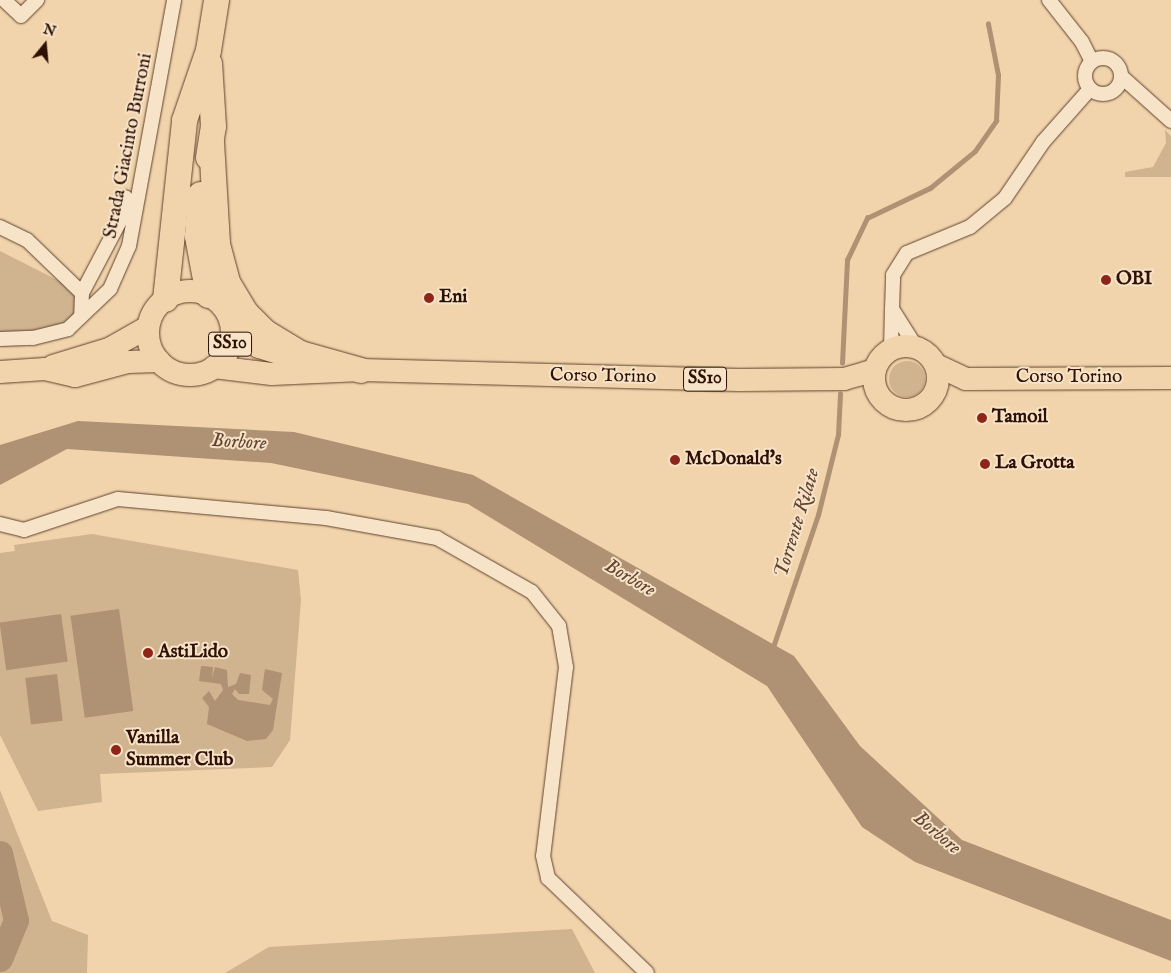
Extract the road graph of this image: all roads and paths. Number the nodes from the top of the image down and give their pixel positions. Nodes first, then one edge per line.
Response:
1 (37, 0) edge
2 (174, 0) edge
3 (216, 0) edge
4 (1049, 0) edge
5 (3, 3) edge
6 (208, 50) junction
7 (1092, 62) junction
8 (1122, 77) junction
9 (1090, 89) junction
10 (1171, 121) edge
11 (211, 142) junction
12 (126, 197) dead end
13 (0, 227) edge
14 (82, 293) junction
15 (208, 295) junction
16 (165, 299) junction
17 (892, 309) junction
18 (81, 316) junction
19 (148, 328) junction
20 (232, 330) junction
21 (0, 338) edge
22 (916, 347) junction
23 (891, 349) junction
24 (159, 361) junction
25 (936, 364) junction
26 (214, 367) junction
27 (45, 369) junction
28 (362, 370) junction
29 (875, 370) junction
30 (0, 372) edge
31 (966, 378) junction
32 (1171, 378) edge
33 (844, 379) junction
34 (936, 391) junction
35 (878, 392) junction
36 (0, 524) edge
37 (647, 973) edge

1 - 5 street
2 - 18 street, Strada Giacinto Burroni
3 - 6 highway
4 - 7 street
6 - 11 highway
6 - 16 highway
7 - 8 street
7 - 9 street
8 - 9 street
8 - 10 street
9 - 17 street
11 - 15 highway
11 - 28 highway
12 - 14 street
13 - 14 street
14 - 18 street
15 - 16 main road
15 - 20 main road, SS10
16 - 19 main road
17 - 22 street
17 - 23 street
18 - 21 street, Strada Giacinto Burroni
19 - 24 main road
19 - 27 main road, Corso Torino
20 - 26 main road, SS10
20 - 28 main road, Corso Torino
22 - 23 main road
22 - 25 main road, Corso Torino / SS10
23 - 29 main road
24 - 26 main road, Corso Torino / SS10
24 - 27 main road, Corso Torino
25 - 31 main road, Corso Torino / SS10
25 - 34 main road
26 - 28 main road, Corso Torino
27 - 30 main road, Corso Torino
28 - 33 main road, Corso Torino / SS10
29 - 33 main road, Corso Torino / SS10
29 - 35 main road
31 - 32 main road, Corso Torino / SS10
31 - 34 main road, Corso Torino / SS10
33 - 35 main road, Corso Torino / SS10
34 - 35 main road, Corso Torino / SS10
36 - 37 street

